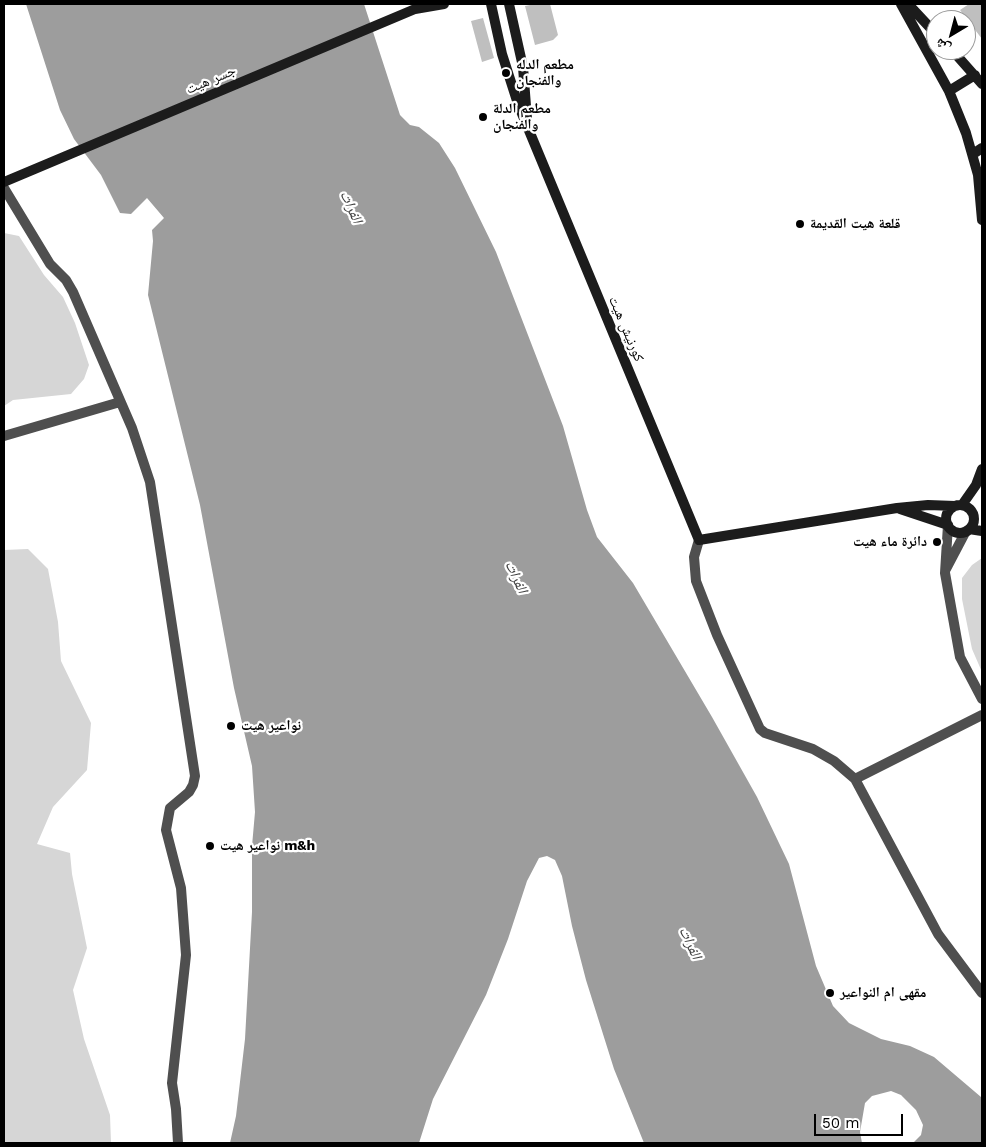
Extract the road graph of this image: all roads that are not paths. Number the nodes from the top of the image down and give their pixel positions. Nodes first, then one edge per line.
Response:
1 (444, 4) edge
2 (491, 4) edge
3 (509, 4) edge
4 (901, 4) edge
5 (908, 4) edge
6 (418, 7) edge
7 (926, 23) edge
8 (961, 60) edge
9 (975, 75) junction
10 (982, 84) edge
11 (949, 92) junction
12 (527, 128) junction
13 (982, 148) edge
14 (972, 154) junction
15 (4, 182) edge
16 (4, 188) edge
17 (982, 220) edge
18 (120, 402) junction
19 (4, 436) edge
20 (982, 469) edge
21 (959, 505) junction
22 (897, 508) junction
23 (972, 511) junction
24 (982, 515) edge
25 (948, 525) junction
26 (968, 530) junction
27 (982, 531) edge
28 (699, 540) junction
29 (944, 573) junction
30 (982, 700) edge
31 (982, 715) edge
32 (855, 779) junction
33 (982, 993) edge
34 (178, 1143) edge

1 - 6 street
2 - 12 street, كورنيش هيت
3 - 12 street, كورنيش هيت
4 - 11 street
5 - 7 street
6 - 15 street, جسر هيت
8 - 9 street
9 - 10 street
9 - 11 street
11 - 14 street
12 - 28 street, كورنيش هيت
13 - 14 street
14 - 17 street
16 - 18 street
18 - 19 street
18 - 34 street
20 - 21 street
21 - 22 street
21 - 23 street
21 - 25 street
22 - 25 street
22 - 28 street
23 - 24 street
23 - 26 street
25 - 26 street
25 - 29 street
26 - 27 street
26 - 29 street
28 - 32 street
29 - 30 street
31 - 32 street
32 - 33 street

